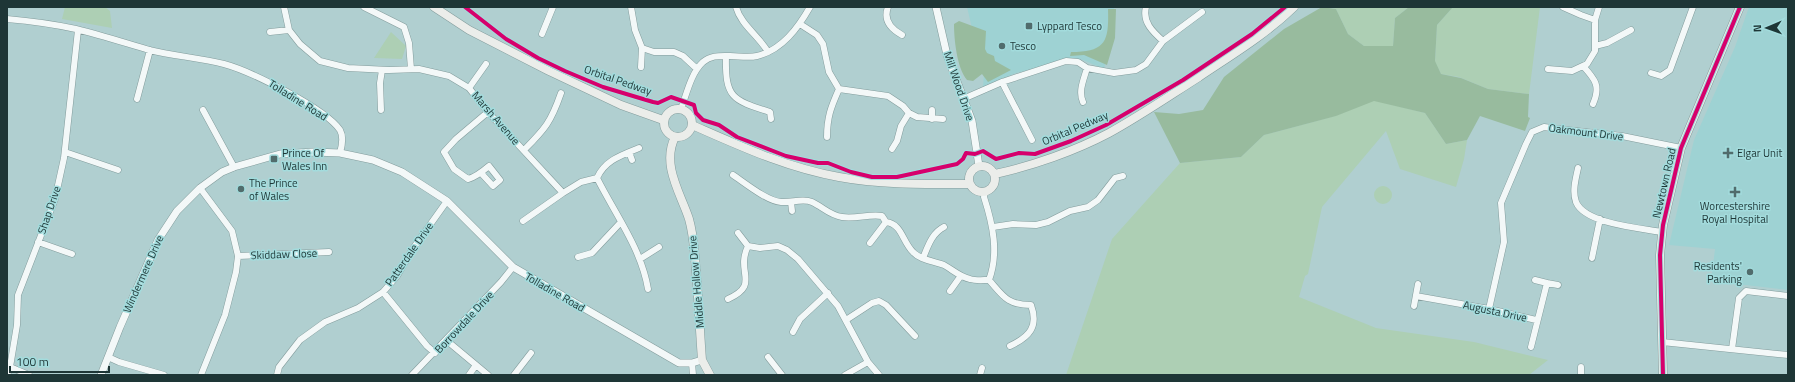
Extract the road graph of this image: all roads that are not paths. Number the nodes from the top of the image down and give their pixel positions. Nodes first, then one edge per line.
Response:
1 (284, 7) edge
2 (364, 7) edge
3 (434, 7) edge
4 (553, 7) edge
5 (631, 7) edge
6 (736, 7) edge
7 (810, 7) edge
8 (888, 7) edge
9 (936, 7) edge
10 (1146, 7) edge
11 (1294, 7) edge
12 (1563, 7) edge
13 (1599, 7) edge
14 (1693, 7) edge
15 (1740, 7) edge
16 (1202, 12) dead end
17 (7, 18) edge
18 (1595, 20) junction
19 (800, 24) junction
20 (78, 30) junction
21 (288, 30) junction
22 (1631, 30) dead end
23 (270, 32) dead end
24 (542, 34) dead end
25 (902, 35) dead end
26 (1163, 41) junction
27 (1595, 46) junction
28 (642, 48) junction
29 (150, 50) junction
30 (768, 52) junction
31 (726, 56) junction
32 (486, 64) dead end
33 (1583, 66) junction
34 (641, 67) dead end
35 (1087, 68) junction
36 (411, 69) junction
37 (697, 69) junction
38 (1548, 69) dead end
39 (382, 70) junction
40 (1651, 73) dead end
41 (1002, 82) junction
42 (470, 88) junction
43 (839, 89) junction
44 (560, 93) dead end
45 (137, 99) dead end
46 (963, 99) junction
47 (1083, 102) dead end
48 (1593, 104) dead end
49 (681, 109) junction
50 (203, 110) dead end
51 (381, 110) dead end
52 (932, 110) dead end
53 (488, 112) junction
54 (909, 113) junction
55 (772, 119) dead end
56 (932, 119) junction
57 (943, 119) dead end
58 (663, 120) junction
59 (692, 125) junction
60 (827, 137) dead end
61 (675, 138) junction
62 (1032, 140) dead end
63 (639, 148) dead end
64 (1682, 148) junction
65 (892, 149) dead end
66 (524, 150) junction
67 (65, 152) junction
68 (629, 152) junction
69 (340, 153) junction
70 (632, 160) dead end
71 (234, 166) junction
72 (979, 166) junction
73 (1578, 168) dead end
74 (118, 170) dead end
75 (481, 172) dead end
76 (995, 174) junction
77 (733, 175) dead end
78 (1123, 176) dead end
79 (597, 178) junction
80 (969, 184) junction
81 (200, 188) junction
82 (985, 192) junction
83 (563, 193) junction
84 (447, 201) junction
85 (791, 202) junction
86 (792, 211) dead end
87 (1600, 219) junction
88 (523, 220) dead end
89 (621, 222) junction
90 (886, 222) junction
91 (944, 227) dead end
92 (993, 227) junction
93 (1662, 232) junction
94 (738, 233) dead end
95 (38, 242) junction
96 (870, 243) dead end
97 (748, 246) junction
98 (659, 247) dead end
99 (329, 252) dead end
100 (72, 254) dead end
101 (238, 256) junction
102 (578, 257) dead end
103 (923, 258) junction
104 (1592, 258) dead end
105 (640, 259) junction
106 (513, 267) junction
107 (960, 276) junction
108 (989, 280) junction
109 (1535, 280) dead end
110 (1547, 283) junction
111 (1418, 284) dead end
112 (1558, 285) dead end
113 (648, 289) dead end
114 (950, 291) dead end
115 (383, 292) junction
116 (828, 293) junction
117 (1416, 296) junction
118 (1788, 296) edge
119 (728, 299) dead end
120 (1414, 306) dead end
121 (1489, 309) junction
122 (846, 320) junction
123 (1536, 320) junction
124 (793, 332) dead end
125 (915, 336) dead end
126 (446, 340) junction
127 (1662, 342) junction
128 (1010, 346) dead end
129 (1530, 347) dead end
130 (1732, 349) junction
131 (435, 353) junction
132 (522, 353) dead end
133 (1788, 355) edge
134 (108, 357) junction
135 (768, 357) dead end
136 (702, 360) junction
137 (868, 362) junction
138 (692, 363) junction
139 (476, 365) junction
140 (10, 367) junction
141 (1581, 367) dead end
142 (982, 368) dead end
143 (7, 375) edge
144 (29, 375) edge
145 (101, 375) edge
146 (164, 375) edge
147 (201, 375) edge
148 (277, 375) edge
149 (412, 375) edge
150 (469, 375) edge
151 (488, 375) edge
152 (514, 375) edge
153 (693, 375) edge
154 (710, 375) edge
155 (782, 375) edge
156 (845, 375) edge
157 (879, 375) edge
158 (980, 375) edge
159 (1581, 375) edge
160 (1663, 375) edge

1 - 21 street
2 - 36 street
3 - 58 main road
4 - 24 street
5 - 28 street
6 - 30 street
7 - 19 street
8 - 25 street
9 - 46 street, Mill Wood Drive
10 - 26 street
11 - 76 main road
12 - 18 street
13 - 18 street
14 - 40 street
15 - 64 main road, Newtown Road
16 - 26 street
17 - 20 street, Tolladine Road
18 - 27 street
19 - 30 street
19 - 43 street
20 - 29 street, Tolladine Road
20 - 67 street, Shap Drive
21 - 23 street
21 - 39 street, Marsh Avenue
22 - 27 street
26 - 35 street
27 - 33 street
28 - 34 street
28 - 37 street
29 - 45 street
29 - 69 street, Tolladine Road
30 - 31 street
31 - 37 street
31 - 55 street
32 - 42 street
33 - 38 street
33 - 48 street
35 - 41 street
35 - 47 street
36 - 39 street, Marsh Avenue
36 - 42 street, Marsh Avenue
37 - 49 street
39 - 51 street
41 - 46 street
41 - 62 street
42 - 53 street, Marsh Avenue
43 - 54 street
43 - 60 street
44 - 66 street
46 - 72 street, Mill Wood Drive
49 - 58 main road
49 - 59 main road
50 - 71 street
52 - 56 street
53 - 66 street, Marsh Avenue
53 - 75 street
54 - 56 street
54 - 65 street
56 - 57 street
58 - 61 main road
59 - 61 main road
59 - 80 main road
61 - 136 main road, Middle Hollow Drive
63 - 68 street
64 - 93 main road, Newtown Road
64 - 121 street, Oakmount Drive
66 - 83 street, Marsh Avenue
67 - 74 street
67 - 95 street, Shap Drive
68 - 70 street
68 - 79 street
69 - 71 street, Windermere Drive
69 - 84 street, Tolladine Road
71 - 81 street, Windermere Drive
72 - 76 main road
72 - 80 main road
73 - 87 street
76 - 82 main road
77 - 85 street
78 - 92 street
79 - 83 street
79 - 89 street
80 - 82 main road
81 - 101 street
81 - 134 street, Windermere Drive
82 - 92 street
83 - 88 street
84 - 106 street, Tolladine Road
84 - 115 street, Patterdale Drive
85 - 86 street
85 - 90 street
87 - 93 street
87 - 104 street
89 - 102 street
89 - 105 street
90 - 96 street
90 - 103 street
91 - 103 street
92 - 108 street
93 - 127 main road, Newtown Road
94 - 97 street
95 - 100 street
95 - 140 street, Shap Drive
97 - 116 street
97 - 119 street
98 - 105 street
99 - 101 street, Skiddaw Close
101 - 147 street
103 - 107 street
105 - 113 street
106 - 126 street, Borrowdale Drive
106 - 138 street, Tolladine Road
107 - 108 street
107 - 114 street
108 - 128 street
109 - 110 street
110 - 112 street
110 - 123 street, Augusta Drive
111 - 117 street
115 - 131 street
115 - 148 street, Patterdale Drive
116 - 122 street
116 - 124 street
117 - 120 street
117 - 121 street, Augusta Drive
118 - 130 street
121 - 123 street, Augusta Drive
122 - 125 street
122 - 137 street
123 - 129 street
126 - 131 street, Borrowdale Drive
126 - 139 street
127 - 130 street
127 - 160 main road, Newtown Road
130 - 133 street
131 - 149 street, Borrowdale Drive
132 - 152 street
134 - 145 street, Windermere Drive
134 - 146 street
135 - 155 street
136 - 138 street, Tolladine Road
136 - 154 main road
137 - 156 street
137 - 157 street
138 - 153 street
139 - 150 street
139 - 151 street
140 - 143 street, Shap Drive
140 - 144 street
141 - 159 street
142 - 158 street

